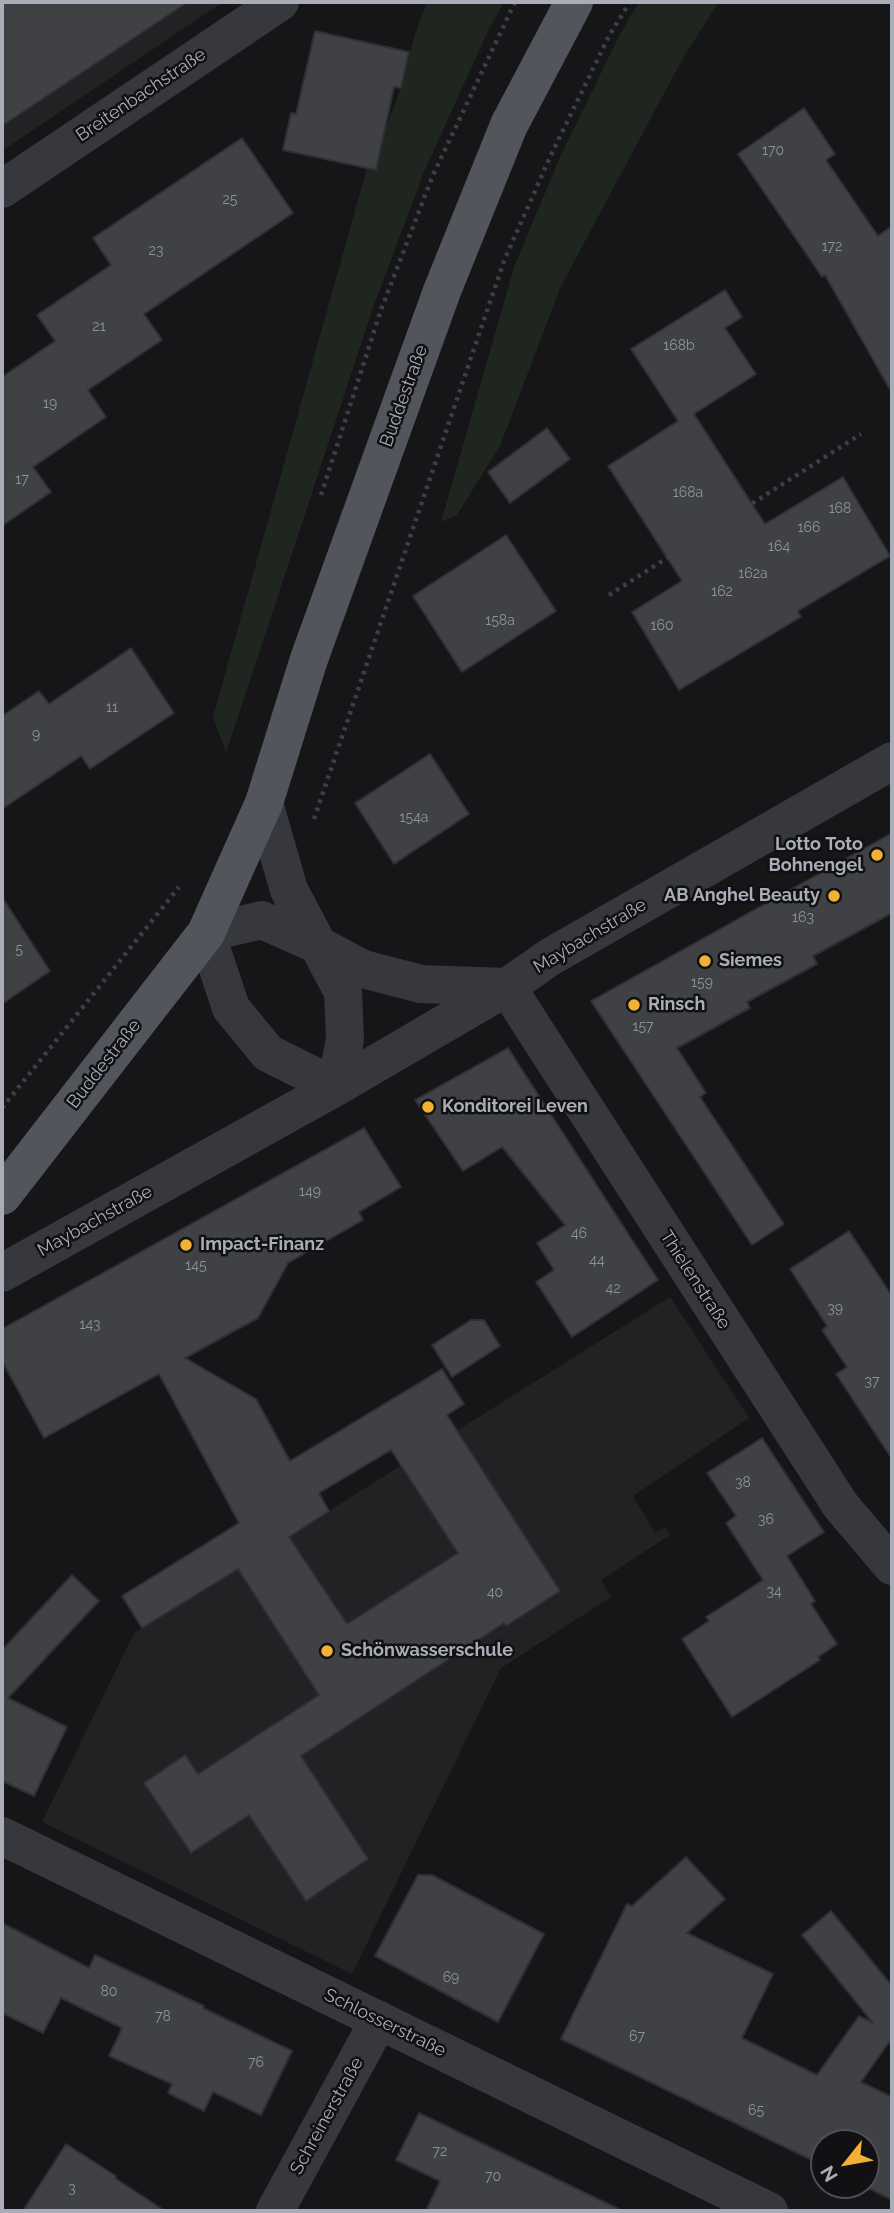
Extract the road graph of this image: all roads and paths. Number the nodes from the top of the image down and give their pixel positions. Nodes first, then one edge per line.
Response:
1 (280, 2) edge
2 (515, 2) edge
3 (574, 2) edge
4 (630, 2) edge
5 (2, 189) edge
6 (861, 434) dead end
7 (317, 506) dead end
8 (609, 595) dead end
9 (892, 761) edge
10 (264, 803) junction
11 (312, 825) dead end
12 (184, 881) dead end
13 (206, 933) junction
14 (320, 946) junction
15 (507, 987) junction
16 (336, 1087) junction
17 (2, 1108) edge
18 (2, 1195) edge
19 (2, 1273) edge
20 (892, 1566) edge
21 (2, 1836) edge
22 (379, 2020) junction
23 (275, 2211) edge
24 (769, 2211) edge

1 - 5 street, Breitenbachstraße
2 - 7 path
3 - 10 main road, Buddestraße
4 - 11 path
6 - 8 path
9 - 15 street, Maybachstraße
10 - 13 main road, Buddestraße
10 - 14 street
12 - 17 path
13 - 14 street
13 - 16 street
13 - 18 main road, Buddestraße
14 - 15 street
14 - 16 street
15 - 16 street, Maybachstraße
15 - 20 street, Thielenstraße
16 - 19 street, Maybachstraße
21 - 22 street, Schlosserstraße
22 - 23 street, Schreinerstraße
22 - 24 street, Schlosserstraße

